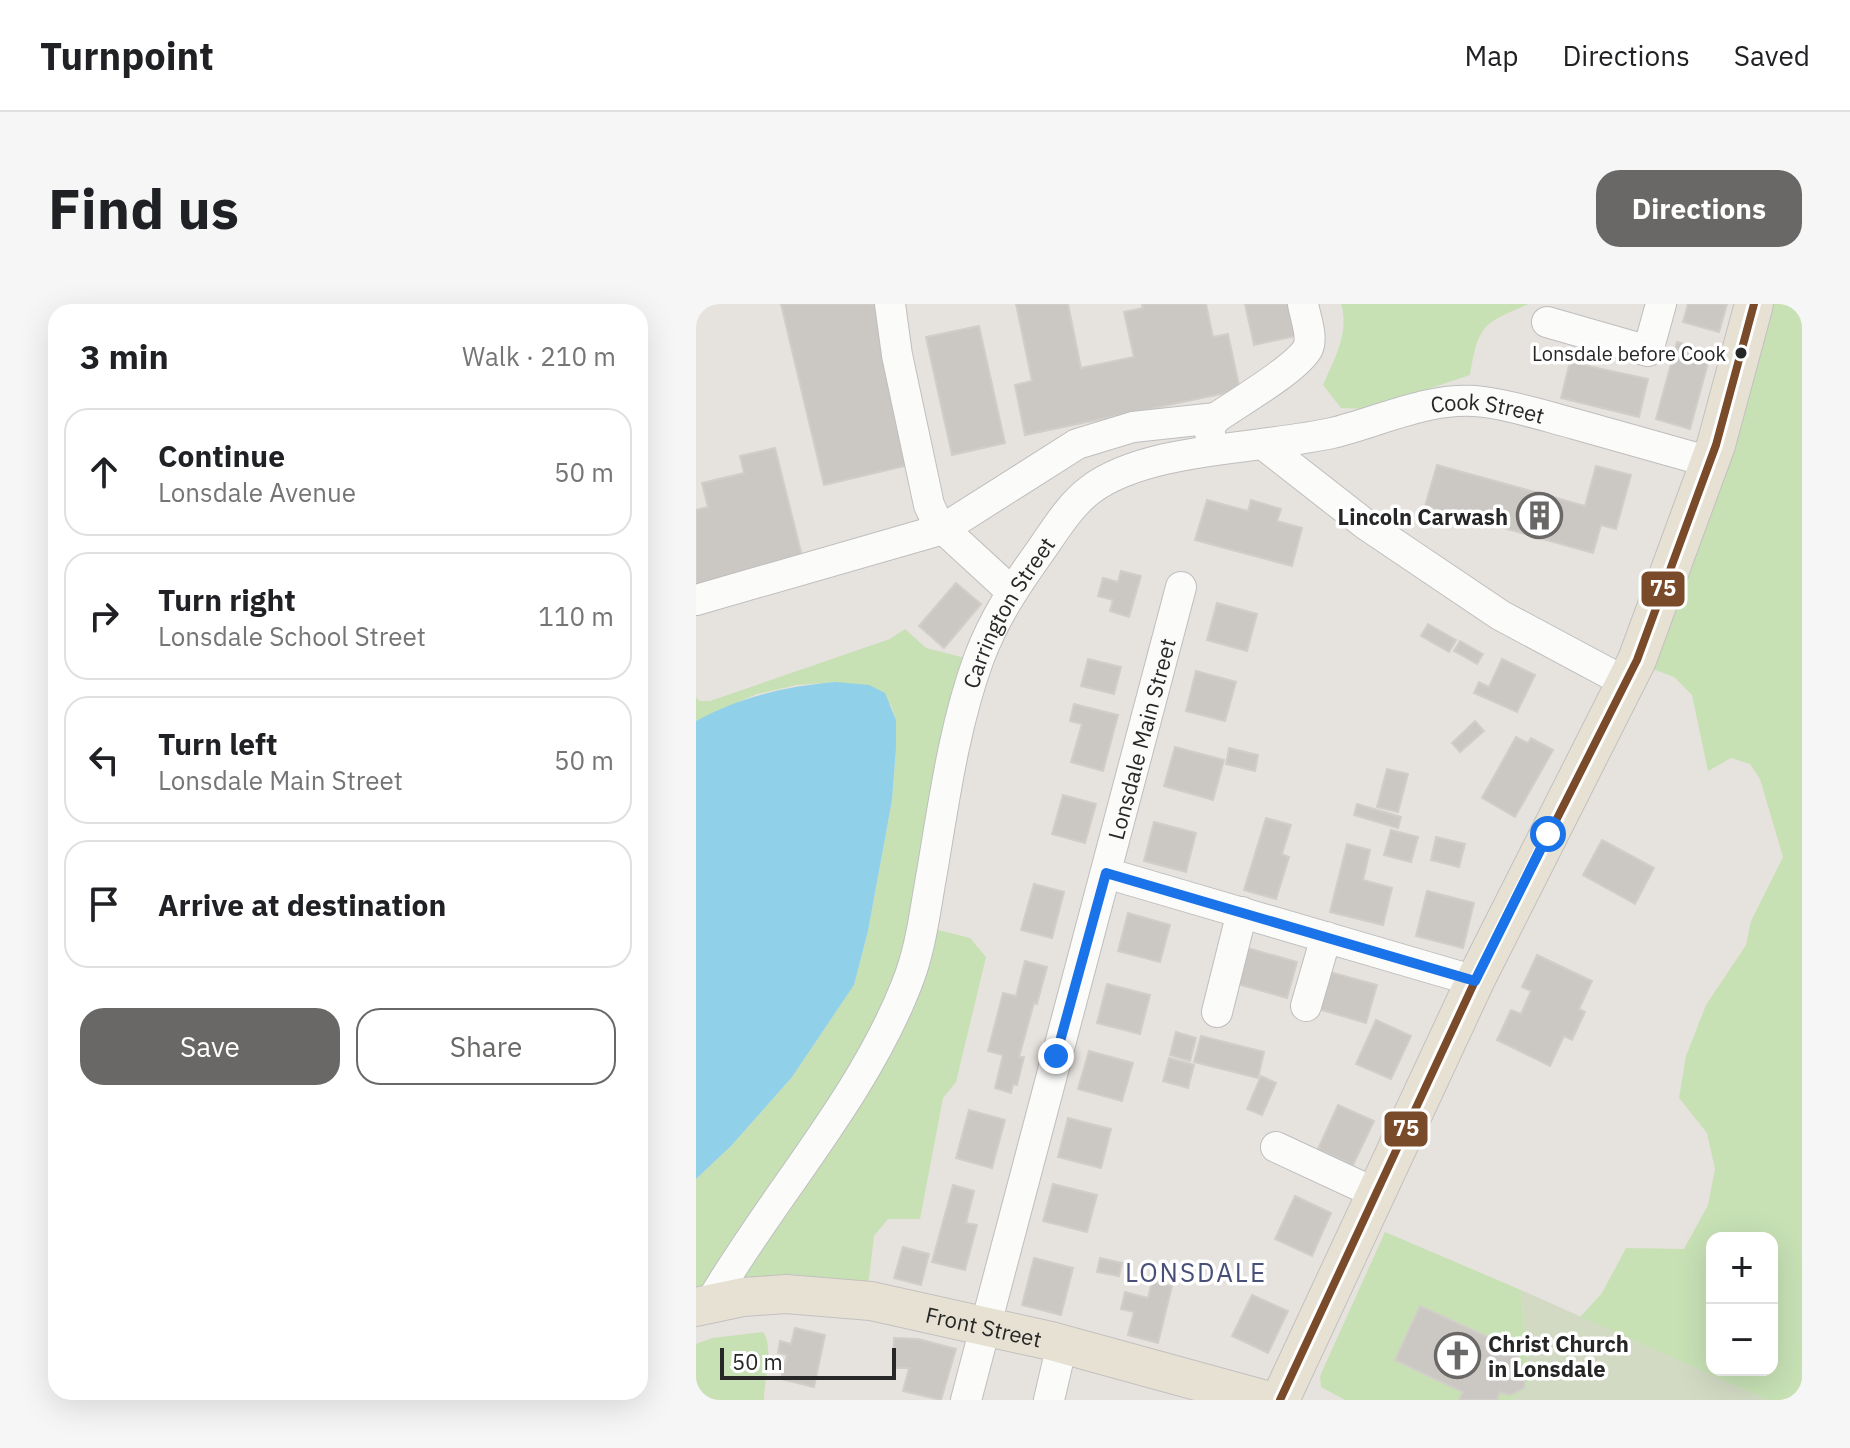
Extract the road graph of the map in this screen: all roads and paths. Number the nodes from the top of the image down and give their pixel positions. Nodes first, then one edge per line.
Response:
1 (890, 304) edge
2 (1303, 304) edge
3 (1661, 304) edge
4 (1754, 304) edge
5 (1547, 322) dead end
6 (1216, 418) junction
7 (1133, 427) junction
8 (1264, 445) junction
9 (1211, 452) junction
10 (1710, 462) junction
11 (1144, 464) junction
12 (943, 529) junction
13 (1181, 587) dead end
14 (1012, 592) junction
15 (696, 600) edge
16 (1627, 683) junction
17 (1106, 873) junction
18 (1242, 912) junction
19 (1326, 937) junction
20 (1475, 981) junction
21 (1306, 1006) dead end
22 (1217, 1012) dead end
23 (1276, 1147) dead end
24 (1375, 1193) junction
25 (703, 1306) edge
26 (984, 1324) junction
27 (1062, 1344) junction
28 (966, 1400) edge
29 (1049, 1400) edge
30 (1266, 1400) edge
31 (1280, 1400) edge

1 - 12 street
2 - 6 street
3 - 5 street
4 - 10 main road
6 - 7 street
6 - 9 street
7 - 11 street
7 - 12 street
8 - 9 street, Carrington Street
8 - 10 street, Cook Street
8 - 16 street
9 - 11 street, Carrington Street
10 - 16 main road
11 - 14 street, Carrington Street
12 - 14 street
12 - 15 street
13 - 17 street, Lonsdale Main Street
14 - 25 street, Carrington Street
16 - 20 main road
17 - 18 street
17 - 26 street, Lonsdale Main Street
18 - 19 street
18 - 22 street
19 - 20 street
19 - 21 street
20 - 24 main road
23 - 24 street
24 - 31 main road
25 - 26 main road, Front Street
26 - 27 main road, Front Street
26 - 28 street, Lonsdale Main Street
27 - 29 street
27 - 30 main road, Front Street

